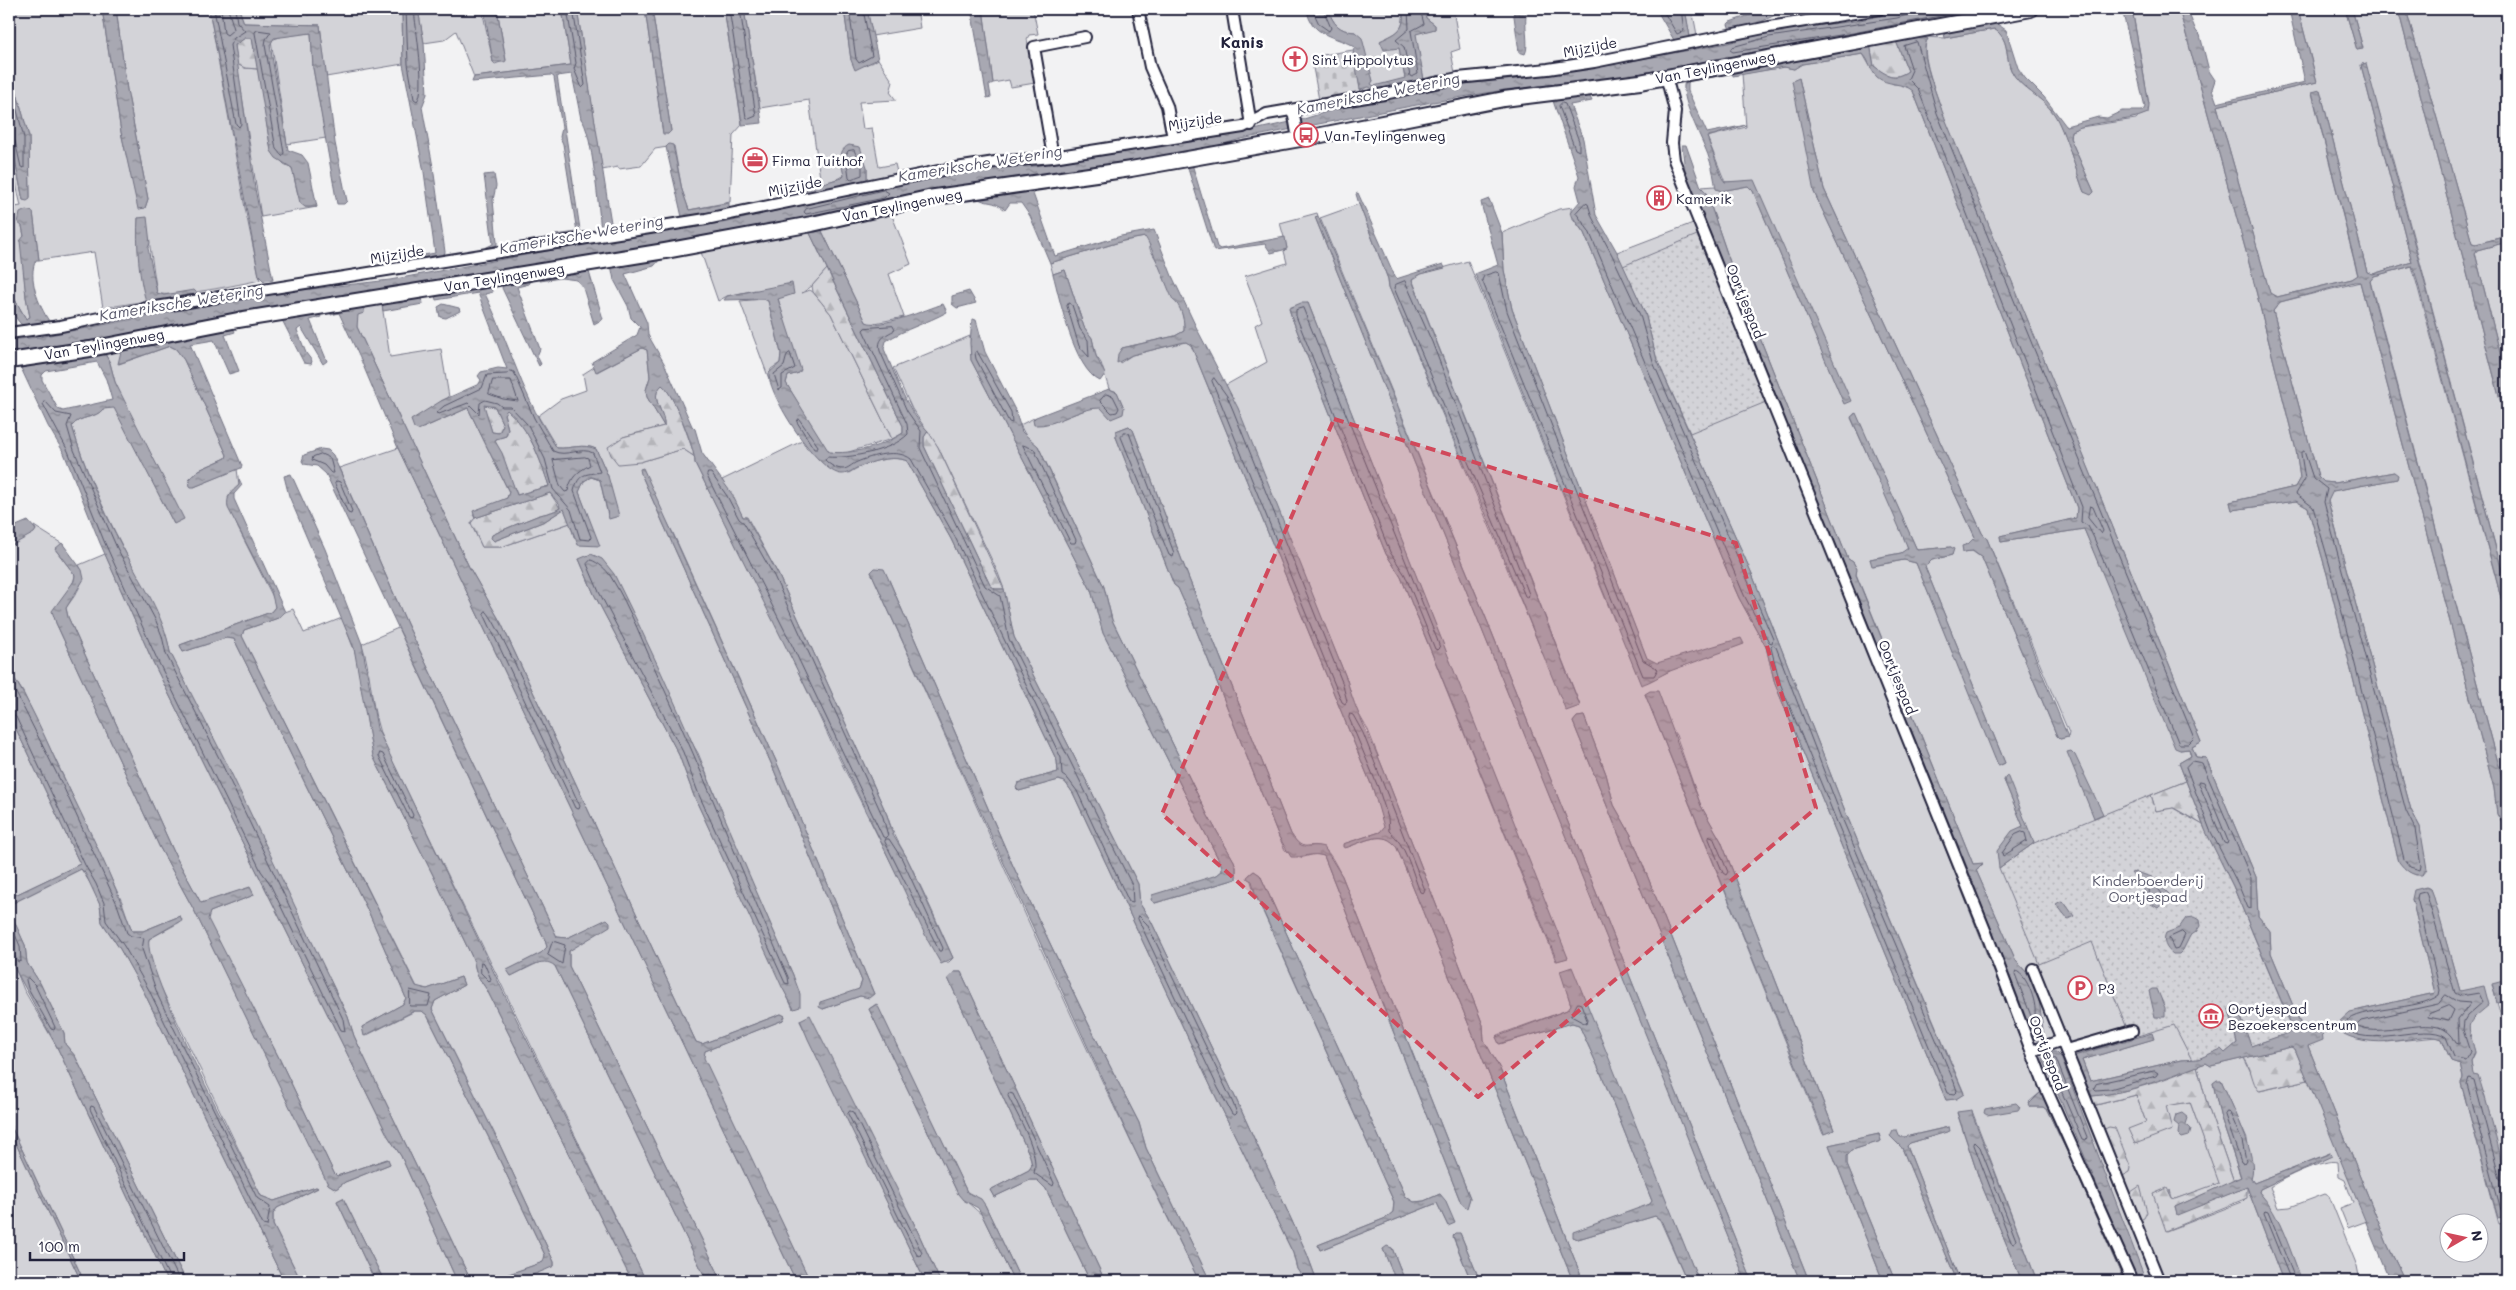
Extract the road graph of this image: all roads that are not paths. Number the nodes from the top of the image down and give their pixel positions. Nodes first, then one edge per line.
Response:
1 (1138, 9) edge
2 (1232, 9) edge
3 (1879, 9) edge
4 (2031, 9) edge
5 (1085, 38) dead end
6 (1666, 76) junction
7 (1293, 113) junction
8 (1251, 125) junction
9 (1297, 135) junction
10 (1173, 138) junction
11 (1052, 158) junction
12 (9, 333) edge
13 (9, 361) edge
14 (2033, 969) dead end
15 (2132, 1031) dead end
16 (2064, 1045) junction
17 (2032, 1051) junction
18 (2132, 1281) edge
19 (2159, 1281) edge

1 - 10 street
2 - 8 street
3 - 7 street, Mijzijde
4 - 6 street, Van Teylingenweg
5 - 11 street
6 - 9 street, Van Teylingenweg
6 - 17 street, Oortjespad
7 - 8 street, Mijzijde
7 - 9 street
8 - 10 street, Mijzijde
9 - 13 street, Van Teylingenweg
10 - 11 street, Mijzijde
11 - 12 street, Mijzijde
14 - 16 street
15 - 16 street, Oortjespad
16 - 17 street, Oortjespad
16 - 19 street
17 - 18 street, Oortjespad

